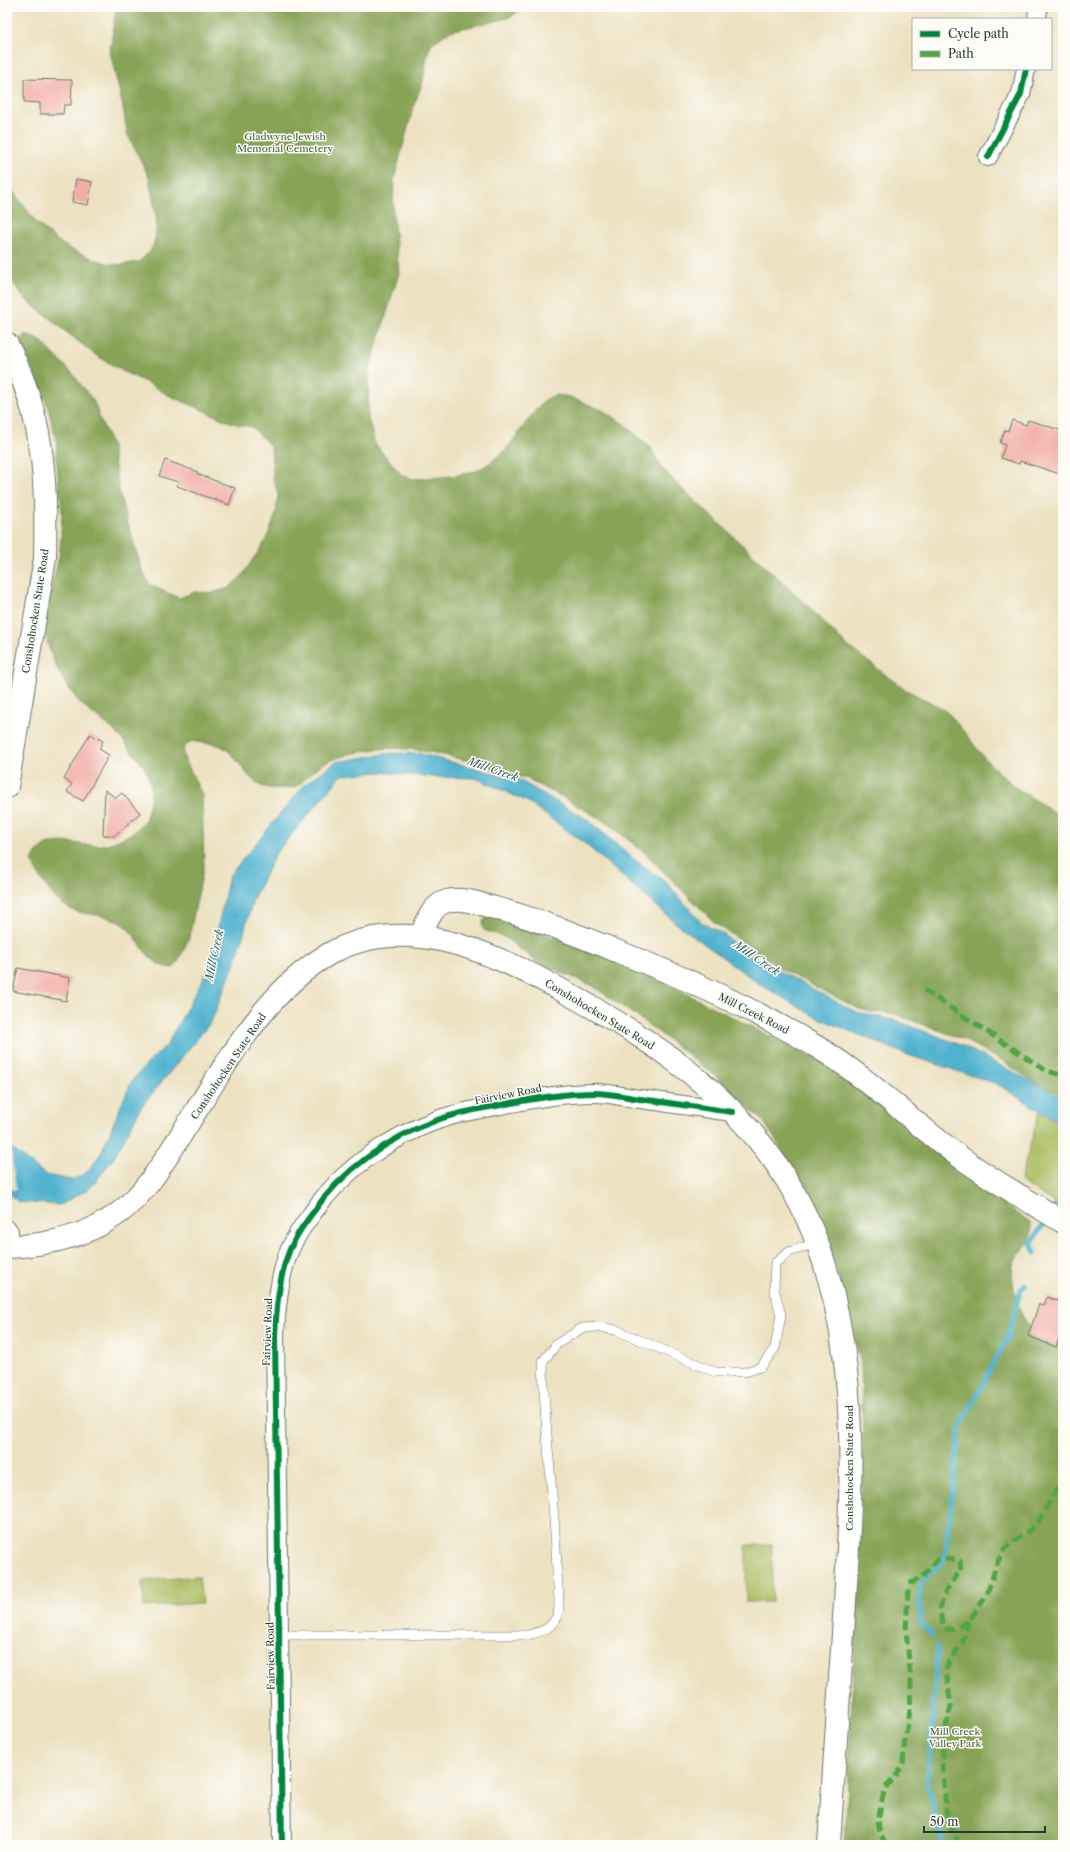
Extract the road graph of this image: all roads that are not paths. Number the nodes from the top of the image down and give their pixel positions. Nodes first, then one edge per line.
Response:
1 (1038, 7) edge
2 (1037, 18) edge
3 (1026, 70) edge
4 (988, 157) dead end
5 (7, 344) edge
6 (10, 742) edge
7 (7, 787) edge
8 (421, 936) junction
9 (733, 1112) junction
10 (1055, 1217) edge
11 (7, 1242) edge
12 (816, 1243) junction
13 (279, 1635) junction
14 (282, 1845) edge
15 (829, 1845) edge

1 - 2 street
3 - 4 street
5 - 6 main road, Conshohocken State Road
6 - 7 main road, Conshohocken State Road
8 - 9 main road, Conshohocken State Road
8 - 10 main road, Mill Creek Road
8 - 11 main road, Conshohocken State Road
9 - 12 main road, Conshohocken State Road
9 - 13 street, Fairview Road
12 - 13 lane
12 - 15 main road, Conshohocken State Road
13 - 14 street, Fairview Road

